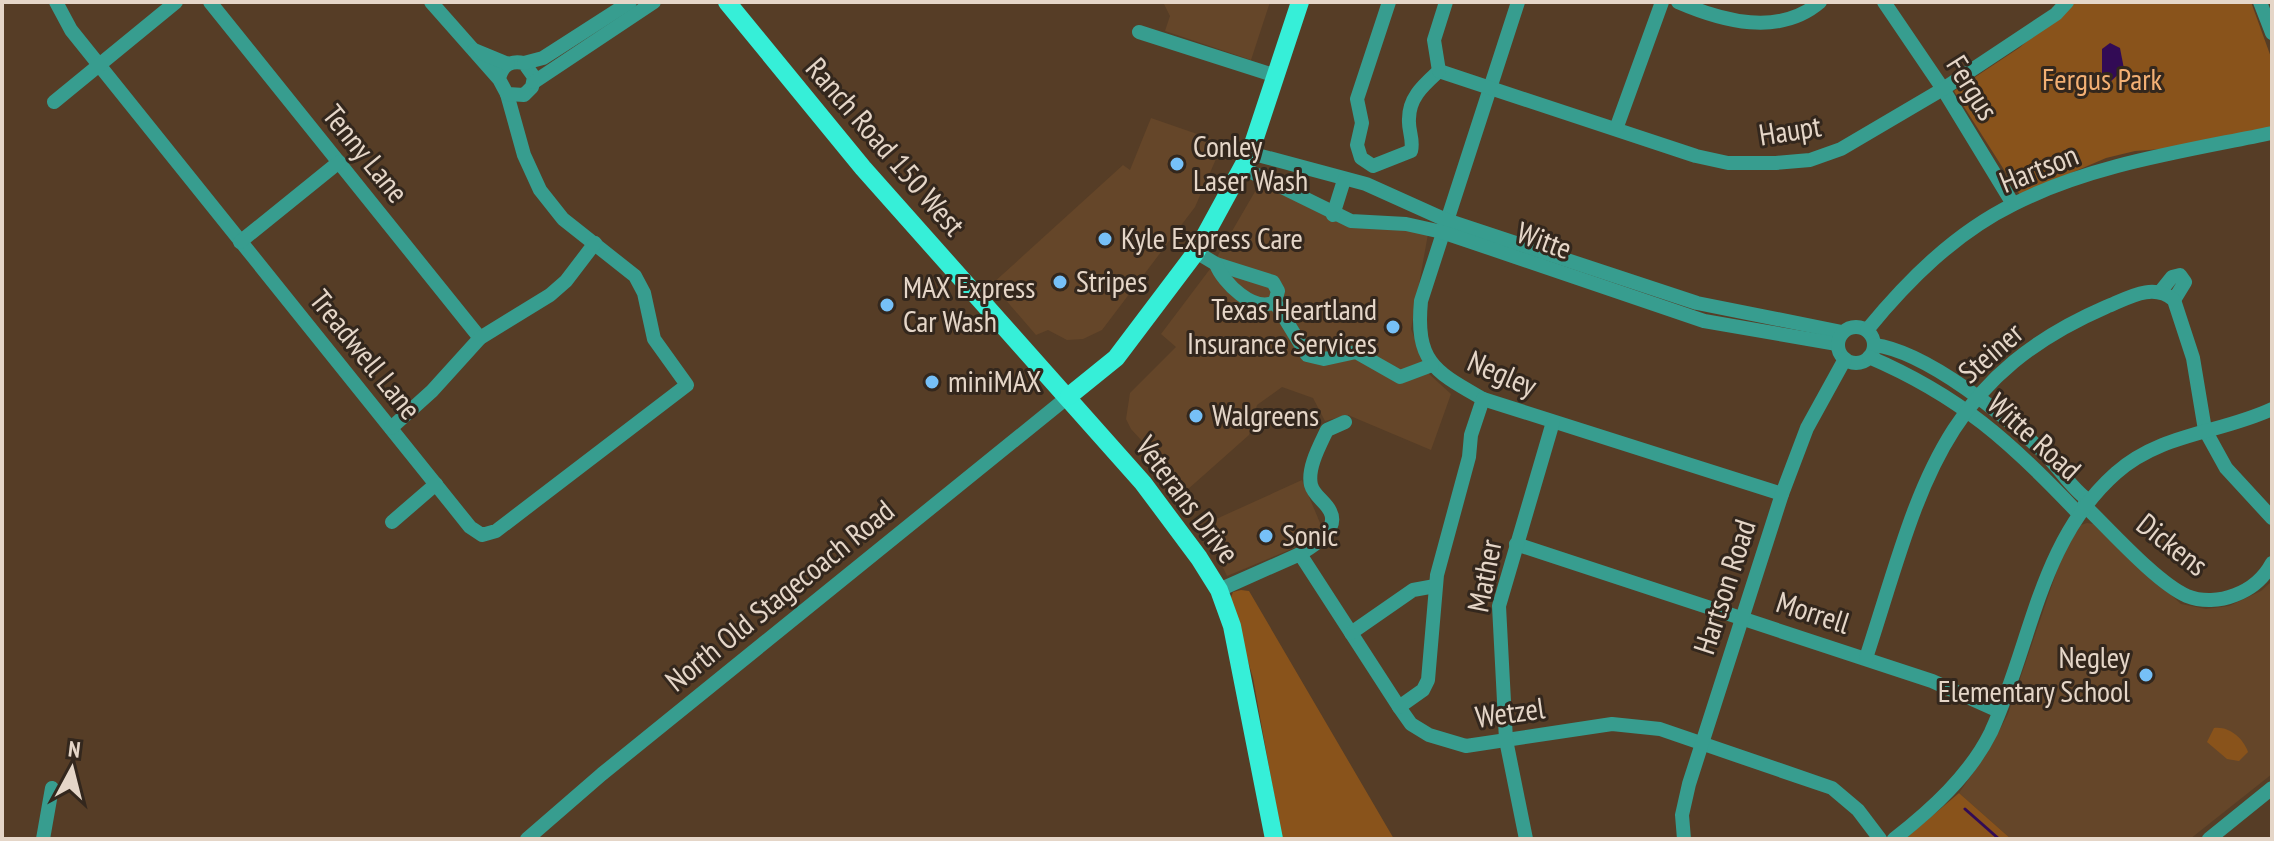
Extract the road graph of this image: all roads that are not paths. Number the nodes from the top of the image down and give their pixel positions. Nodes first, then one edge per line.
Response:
1 (56, 2) edge
2 (176, 2) edge
3 (210, 2) edge
4 (431, 2) edge
5 (654, 2) edge
6 (727, 2) edge
7 (1300, 2) edge
8 (1389, 2) edge
9 (1446, 2) edge
10 (1518, 2) edge
11 (1662, 2) edge
12 (1678, 2) edge
13 (1820, 2) edge
14 (1884, 2) edge
15 (2067, 2) edge
16 (2260, 2) edge
17 (623, 8) edge
18 (1139, 32) dead end
19 (2272, 33) edge
20 (474, 50) junction
21 (524, 63) junction
22 (508, 64) junction
23 (99, 66) junction
24 (1439, 71) junction
25 (1276, 76) junction
26 (499, 79) junction
27 (534, 82) junction
28 (1490, 88) junction
29 (1943, 89) junction
30 (507, 94) junction
31 (524, 95) junction
32 (54, 102) dead end
33 (1616, 129) junction
34 (2272, 133) edge
35 (520, 134) junction
36 (1246, 160) junction
37 (339, 162) junction
38 (1373, 166) junction
39 (1344, 180) junction
40 (1366, 184) junction
41 (2013, 204) junction
42 (1333, 215) junction
43 (1444, 226) junction
44 (240, 242) junction
45 (595, 243) junction
46 (1196, 252) junction
47 (1216, 264) junction
48 (2160, 292) junction
49 (2174, 300) junction
50 (1275, 302) junction
51 (1867, 330) junction
52 (480, 338) junction
53 (1840, 338) junction
54 (1871, 351) junction
55 (1845, 359) junction
56 (1432, 365) junction
57 (1069, 396) junction
58 (1976, 396) junction
59 (1483, 399) junction
60 (1966, 410) junction
61 (2270, 415) edge
62 (1345, 422) dead end
63 (1553, 422) junction
64 (391, 428) junction
65 (2205, 430) junction
66 (436, 484) junction
67 (1782, 494) junction
68 (2083, 506) junction
69 (2272, 518) edge
70 (392, 522) dead end
71 (1516, 544) junction
72 (1300, 554) junction
73 (2272, 563) edge
74 (1435, 586) junction
75 (1219, 590) junction
76 (1743, 617) junction
77 (1351, 633) junction
78 (1866, 658) junction
79 (1399, 707) junction
80 (1999, 711) junction
81 (1506, 740) junction
82 (1703, 743) junction
83 (52, 788) dead end
84 (2272, 788) edge
85 (43, 839) edge
86 (527, 839) edge
87 (1274, 839) edge
88 (1526, 839) edge
89 (1684, 839) edge
90 (1880, 839) edge
91 (1894, 839) edge
92 (2209, 839) edge

1 - 23 street, Treadwell Lane
2 - 23 street
3 - 37 street, Tenny Lane
4 - 20 street
5 - 17 street
6 - 57 main road, Ranch Road 150 West
7 - 25 main road
8 - 38 street
9 - 24 street
10 - 28 street, Negley
11 - 33 street
12 - 13 street
14 - 29 street, Fergus
15 - 29 street, Haupt
16 - 19 street
17 - 21 street
17 - 27 street
18 - 25 street
20 - 22 street
20 - 26 street
21 - 22 street
21 - 27 street
22 - 26 street
23 - 32 street
23 - 44 street, Treadwell Lane
24 - 28 street, Haupt
24 - 38 street
25 - 36 main road
26 - 30 street
27 - 31 street
28 - 33 street, Haupt
28 - 43 street, Negley
29 - 33 street, Haupt
29 - 41 street, Fergus
30 - 31 street
30 - 35 street
31 - 35 street
34 - 41 street, Hartson
35 - 45 street
36 - 39 street, Witte
36 - 42 street, Witte
36 - 46 main road
37 - 44 street
37 - 52 street, Tenny Lane
38 - 40 street
39 - 40 street, Witte
39 - 42 street
40 - 43 street, Witte
41 - 51 street, Hartson
42 - 43 street, Witte
43 - 53 street, Witte
43 - 56 street, Negley
44 - 64 street, Treadwell Lane
45 - 52 street
45 - 66 street, Treadwell Lane
46 - 47 street
46 - 57 main road
47 - 50 street
47 - 50 street
48 - 49 street
48 - 49 street, Steiner
48 - 58 street, Steiner
49 - 65 street
50 - 56 street
51 - 53 street
51 - 54 street
52 - 64 street
53 - 55 street
54 - 55 street
54 - 58 street, Witte Road
54 - 60 street, Witte Road
55 - 67 street, Hartson Road
56 - 59 street, Negley
57 - 75 main road, Veterans Drive
57 - 86 street, North Old Stagecoach Road
58 - 60 street, Steiner
58 - 68 street, Witte Road
59 - 63 street, Negley
59 - 74 street
60 - 68 street, Witte Road
60 - 78 street, Steiner
61 - 65 street
62 - 72 street
63 - 67 street, Negley
63 - 71 street, Mather
64 - 66 street, Treadwell Lane
65 - 68 street
65 - 69 street
66 - 70 street
67 - 76 street, Hartson Road
68 - 73 street, Dickens
68 - 80 street
71 - 76 street, Morrell
71 - 81 street, Mather
72 - 75 street
72 - 77 street, Wetzel
74 - 77 street
74 - 79 street
75 - 87 main road, Veterans Drive
76 - 78 street, Morrell
76 - 82 street, Hartson Road
77 - 79 street, Wetzel
78 - 80 street, Morrell
79 - 81 street, Wetzel
80 - 91 street
81 - 82 street, Wetzel
81 - 88 street, Mather
82 - 89 street, Hartson Road
82 - 90 street, Wetzel
83 - 85 street
84 - 92 street

